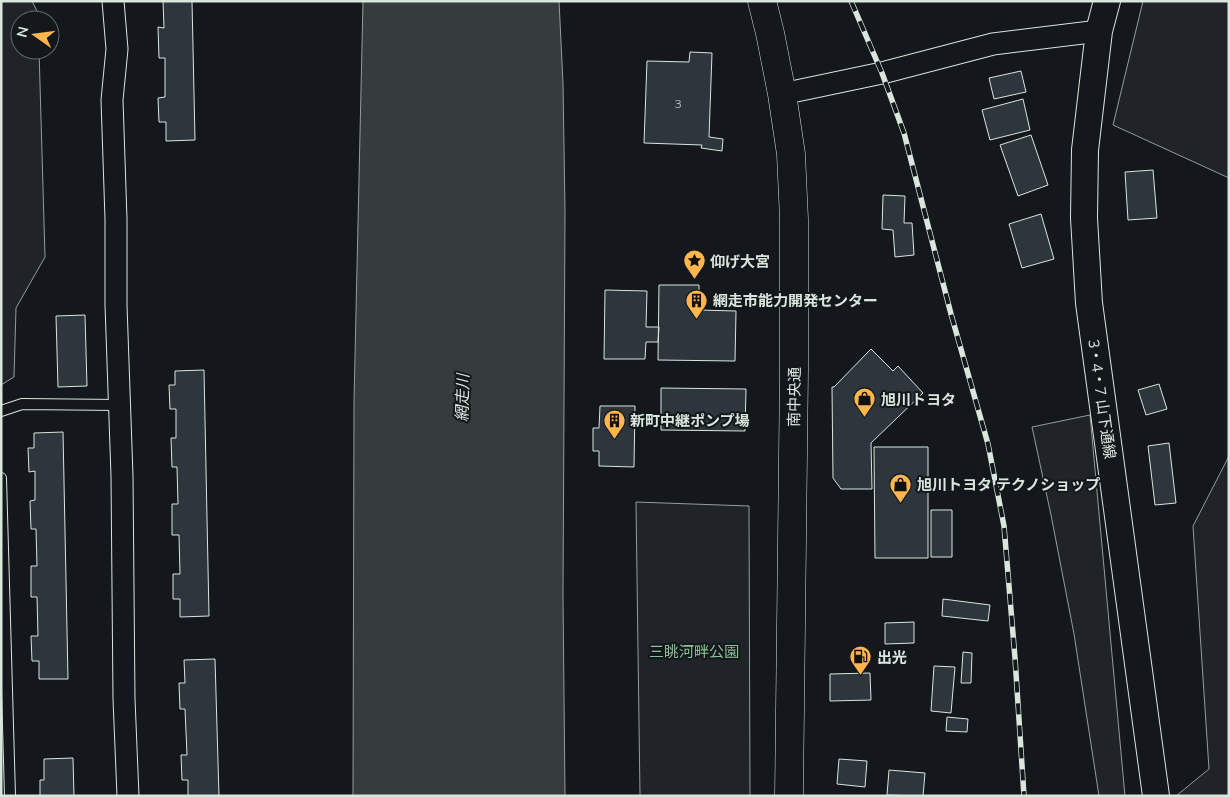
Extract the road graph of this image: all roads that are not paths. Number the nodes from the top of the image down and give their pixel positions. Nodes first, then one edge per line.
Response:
1 (113, 1) edge
2 (762, 1) edge
3 (1107, 1) edge
4 (1099, 32) junction
5 (782, 94) junction
6 (119, 405) junction
7 (1, 411) edge
8 (1, 478) edge
9 (3, 612) edge
10 (10, 796) edge
11 (128, 796) edge
12 (789, 796) edge
13 (1156, 796) edge

1 - 6 street
2 - 5 highway, 南中央通
3 - 4 street, 3・4・7 山下通線
4 - 5 street
4 - 13 street, 3・4・7 山下通線
5 - 12 highway, 南中央通
6 - 7 lane
6 - 11 street
8 - 9 lane
9 - 10 lane

